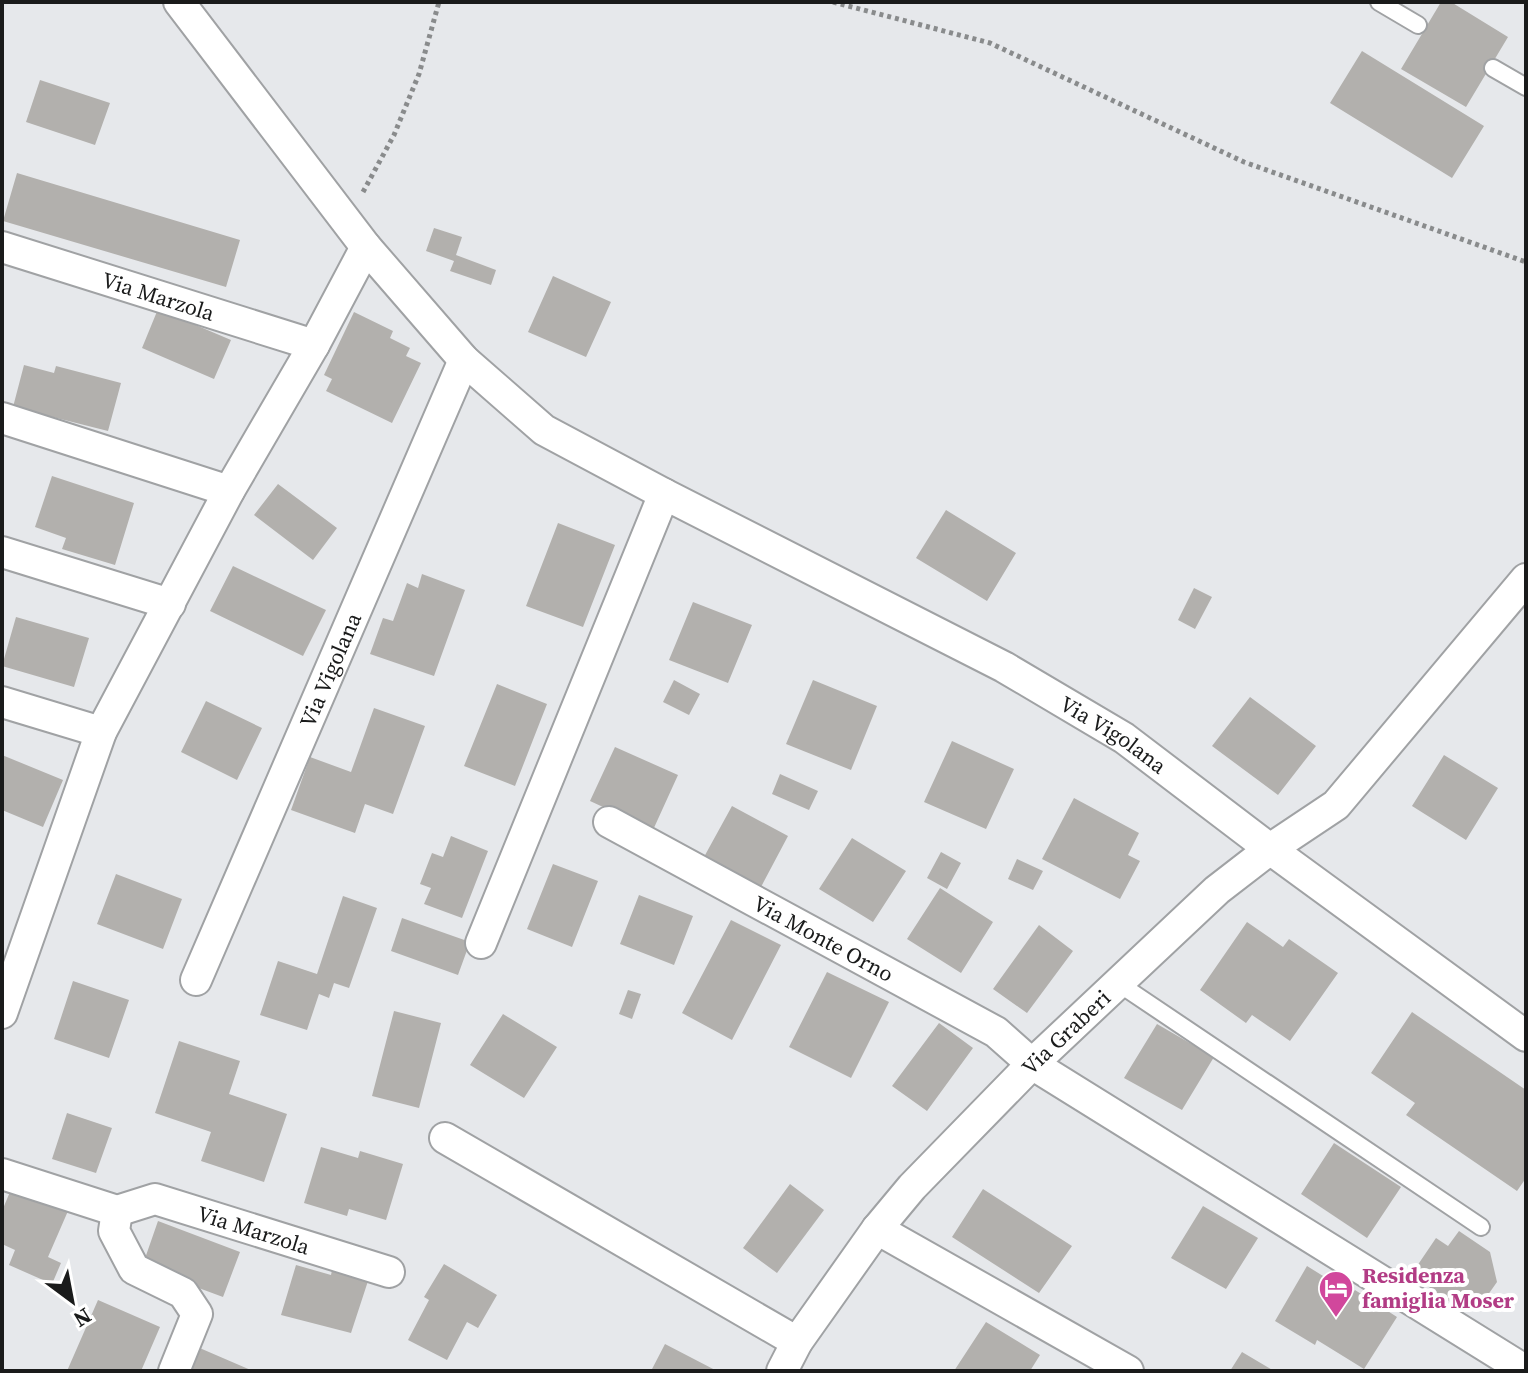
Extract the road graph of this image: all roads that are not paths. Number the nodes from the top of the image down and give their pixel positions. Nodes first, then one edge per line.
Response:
1 (179, 2) edge
2 (1379, 2) edge
3 (1418, 25) dead end
4 (1493, 68) dead end
5 (1526, 87) edge
6 (2, 247) edge
7 (366, 247) junction
8 (314, 345) junction
9 (464, 360) junction
10 (2, 418) edge
11 (229, 491) junction
12 (664, 494) junction
13 (2, 552) edge
14 (1526, 579) edge
15 (170, 604) junction
16 (2, 702) edge
17 (101, 732) junction
18 (609, 822) dead end
19 (1270, 849) junction
20 (481, 943) dead end
21 (196, 980) dead end
22 (1118, 983) junction
23 (2, 1013) edge
24 (1526, 1036) edge
25 (1032, 1064) junction
26 (445, 1138) dead end
27 (2, 1174) edge
28 (117, 1211) junction
29 (1481, 1227) dead end
30 (877, 1229) junction
31 (389, 1272) dead end
32 (797, 1342) junction
33 (174, 1371) edge
34 (782, 1371) edge
35 (1128, 1371) edge
36 (1526, 1371) edge

1 - 7 street, Via Vigolana
2 - 3 lane
4 - 5 lane
6 - 8 street, Via Marzola
7 - 8 street
7 - 9 street, Via Vigolana
8 - 11 street
9 - 12 street, Via Vigolana
9 - 21 street, Via Vigolana
10 - 11 street
11 - 15 street
12 - 19 street, Via Vigolana
12 - 20 street
13 - 15 street
14 - 19 street, Via Graberi
15 - 17 street
16 - 17 street
17 - 23 street
18 - 25 street, Via Monte Orno
19 - 22 street, Via Graberi
19 - 24 street, Via Vigolana
22 - 25 street, Via Graberi
22 - 29 lane
25 - 30 street, Via Graberi
25 - 36 street, Via Monte Orno
26 - 32 street
27 - 28 street
28 - 31 street, Via Marzola
28 - 33 street
30 - 32 street, Via Graberi
30 - 35 street
32 - 34 street, Via Graberi

